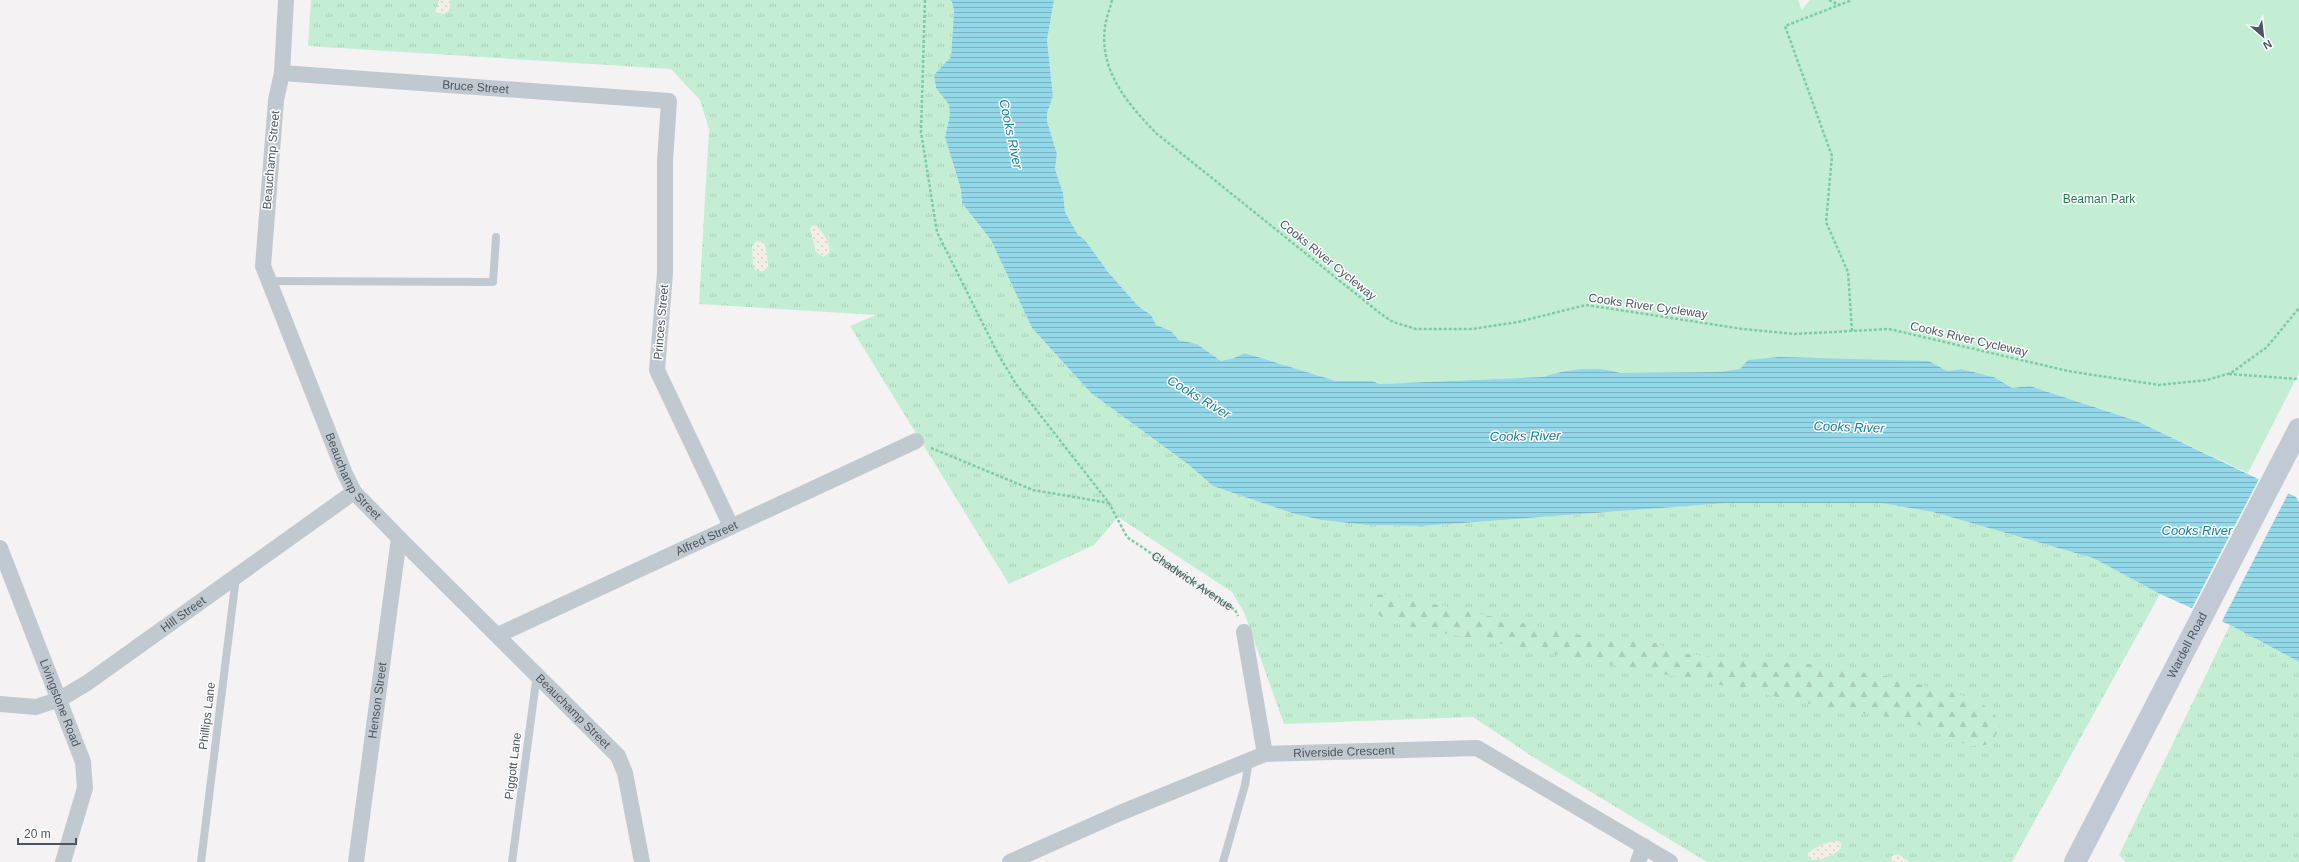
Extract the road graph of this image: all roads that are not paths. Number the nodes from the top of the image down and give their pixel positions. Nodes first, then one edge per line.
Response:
1 (286, 0) edge
2 (282, 72) junction
3 (669, 101) joint
4 (496, 237) dead end
5 (268, 281) junction
6 (2299, 429) edge
7 (916, 442) road end
8 (354, 492) junction
9 (731, 526) junction
10 (399, 538) junction
11 (0, 548) edge
12 (236, 574) junction
13 (1244, 632) road end
14 (498, 635) junction
15 (537, 674) junction
16 (60, 699) junction
17 (0, 704) edge
18 (1264, 754) junction
19 (1249, 759) junction
20 (1644, 846) junction
21 (63, 862) edge
22 (201, 862) edge
23 (356, 862) edge
24 (512, 862) edge
25 (642, 862) edge
26 (1010, 862) edge
27 (1223, 862) edge
28 (1638, 862) edge
29 (1670, 862) edge
30 (2075, 862) edge

1 - 2 street, Beauchamp Street
2 - 3 street, Bruce Street
2 - 5 street, Beauchamp Street
3 - 9 street, Princes Street
4 - 5 lane
5 - 8 street, Beauchamp Street
6 - 30 main road, Wardell Road
7 - 9 street, Alfred Street
8 - 10 street, Beauchamp Street
8 - 12 street, Hill Street
9 - 14 street, Alfred Street
10 - 14 street, Beauchamp Street
10 - 23 street, Henson Street
11 - 16 street, Livingstone Road
12 - 16 street, Hill Street
12 - 22 lane, Phillips Lane
13 - 18 street
14 - 15 street, Beauchamp Street
15 - 24 lane, Piggott Lane
15 - 25 street, Beauchamp Street
16 - 17 street, Hill Street
16 - 21 street, Livingstone Road
18 - 19 street, Riverside Crescent
18 - 20 street, Riverside Crescent
19 - 26 street, Riverside Crescent
19 - 27 lane
20 - 28 street
20 - 29 street, Riverside Crescent

